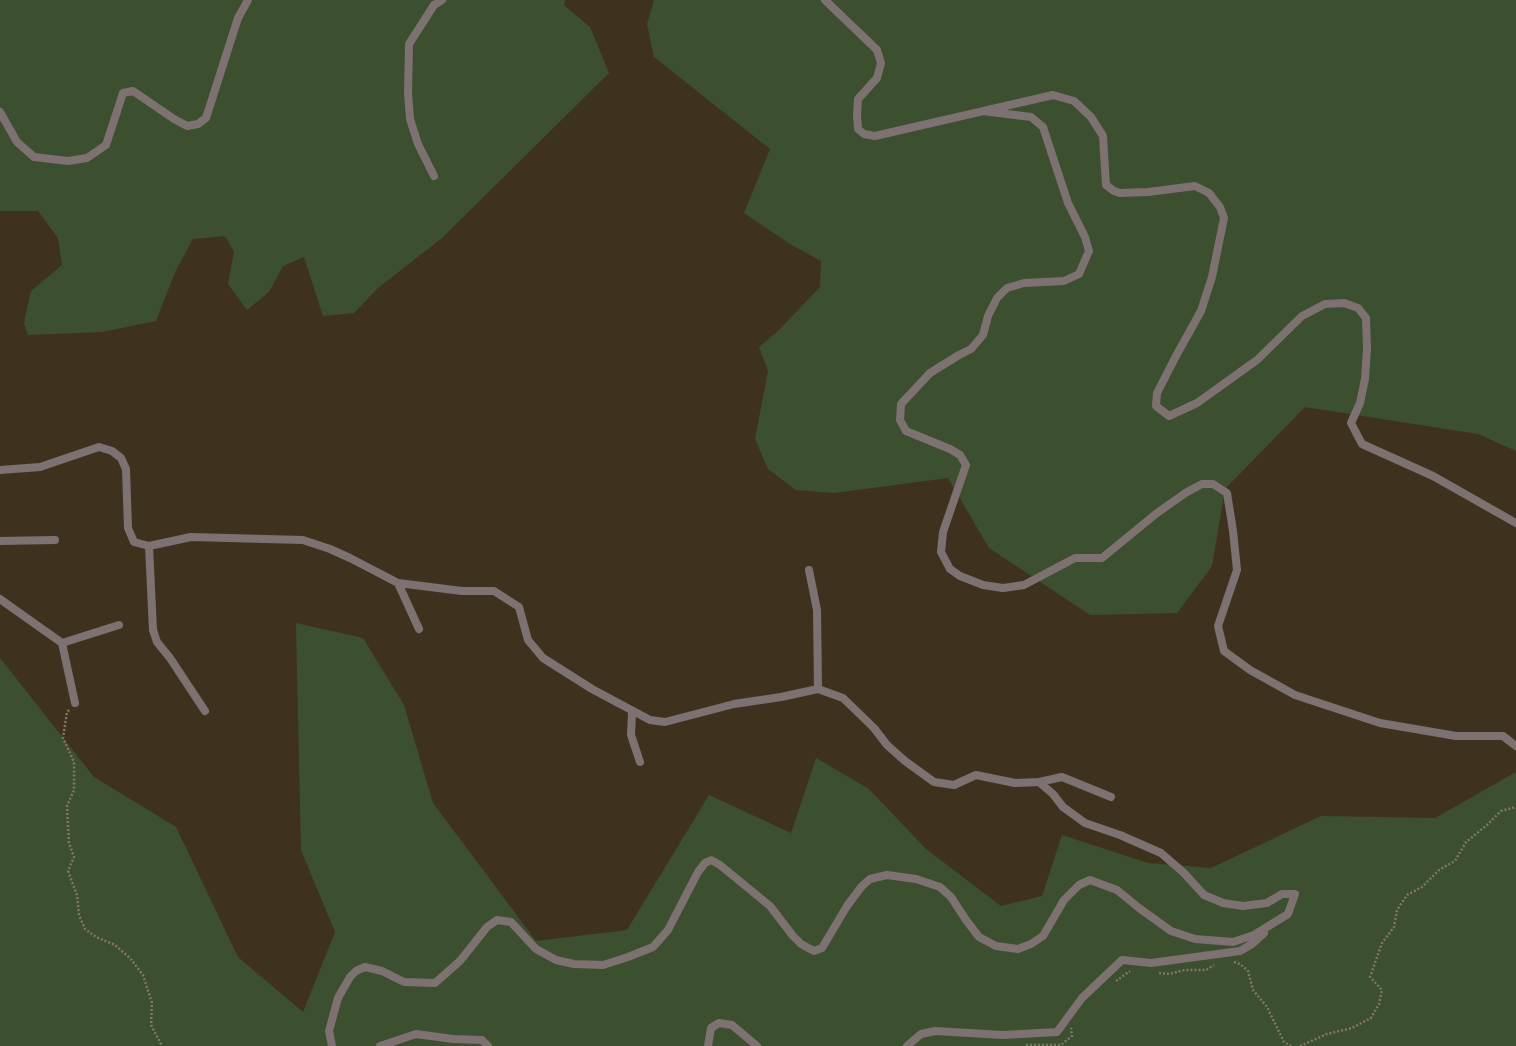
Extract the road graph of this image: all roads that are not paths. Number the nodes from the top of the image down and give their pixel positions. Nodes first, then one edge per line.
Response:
1 (248, 0) edge
2 (442, 0) edge
3 (825, 0) edge
4 (983, 111) junction
5 (0, 112) edge
6 (434, 176) dead end
7 (0, 470) edge
8 (1516, 523) edge
9 (55, 540) dead end
10 (0, 541) edge
11 (149, 546) junction
12 (809, 570) dead end
13 (398, 583) junction
14 (0, 599) edge
15 (119, 625) dead end
16 (419, 629) dead end
17 (62, 643) junction
18 (818, 689) junction
19 (75, 703) road end
20 (205, 711) dead end
21 (632, 712) junction
22 (1516, 746) edge
23 (640, 762) dead end
24 (1038, 782) junction
25 (1112, 797) dead end
26 (1271, 925) junction
27 (332, 1046) edge
28 (380, 1046) edge
29 (488, 1046) edge
30 (708, 1046) edge
31 (757, 1046) edge
32 (907, 1046) edge

1 - 5 lane
2 - 6 lane
3 - 4 lane
4 - 8 lane
4 - 22 lane
7 - 11 lane
9 - 10 lane
11 - 13 lane
11 - 20 lane
12 - 18 lane
13 - 16 lane
13 - 21 lane
14 - 17 lane
15 - 17 lane
17 - 19 lane
18 - 21 lane
18 - 24 lane
21 - 23 lane
24 - 25 lane
24 - 26 lane
26 - 27 lane
26 - 32 lane
28 - 29 lane
30 - 31 lane

